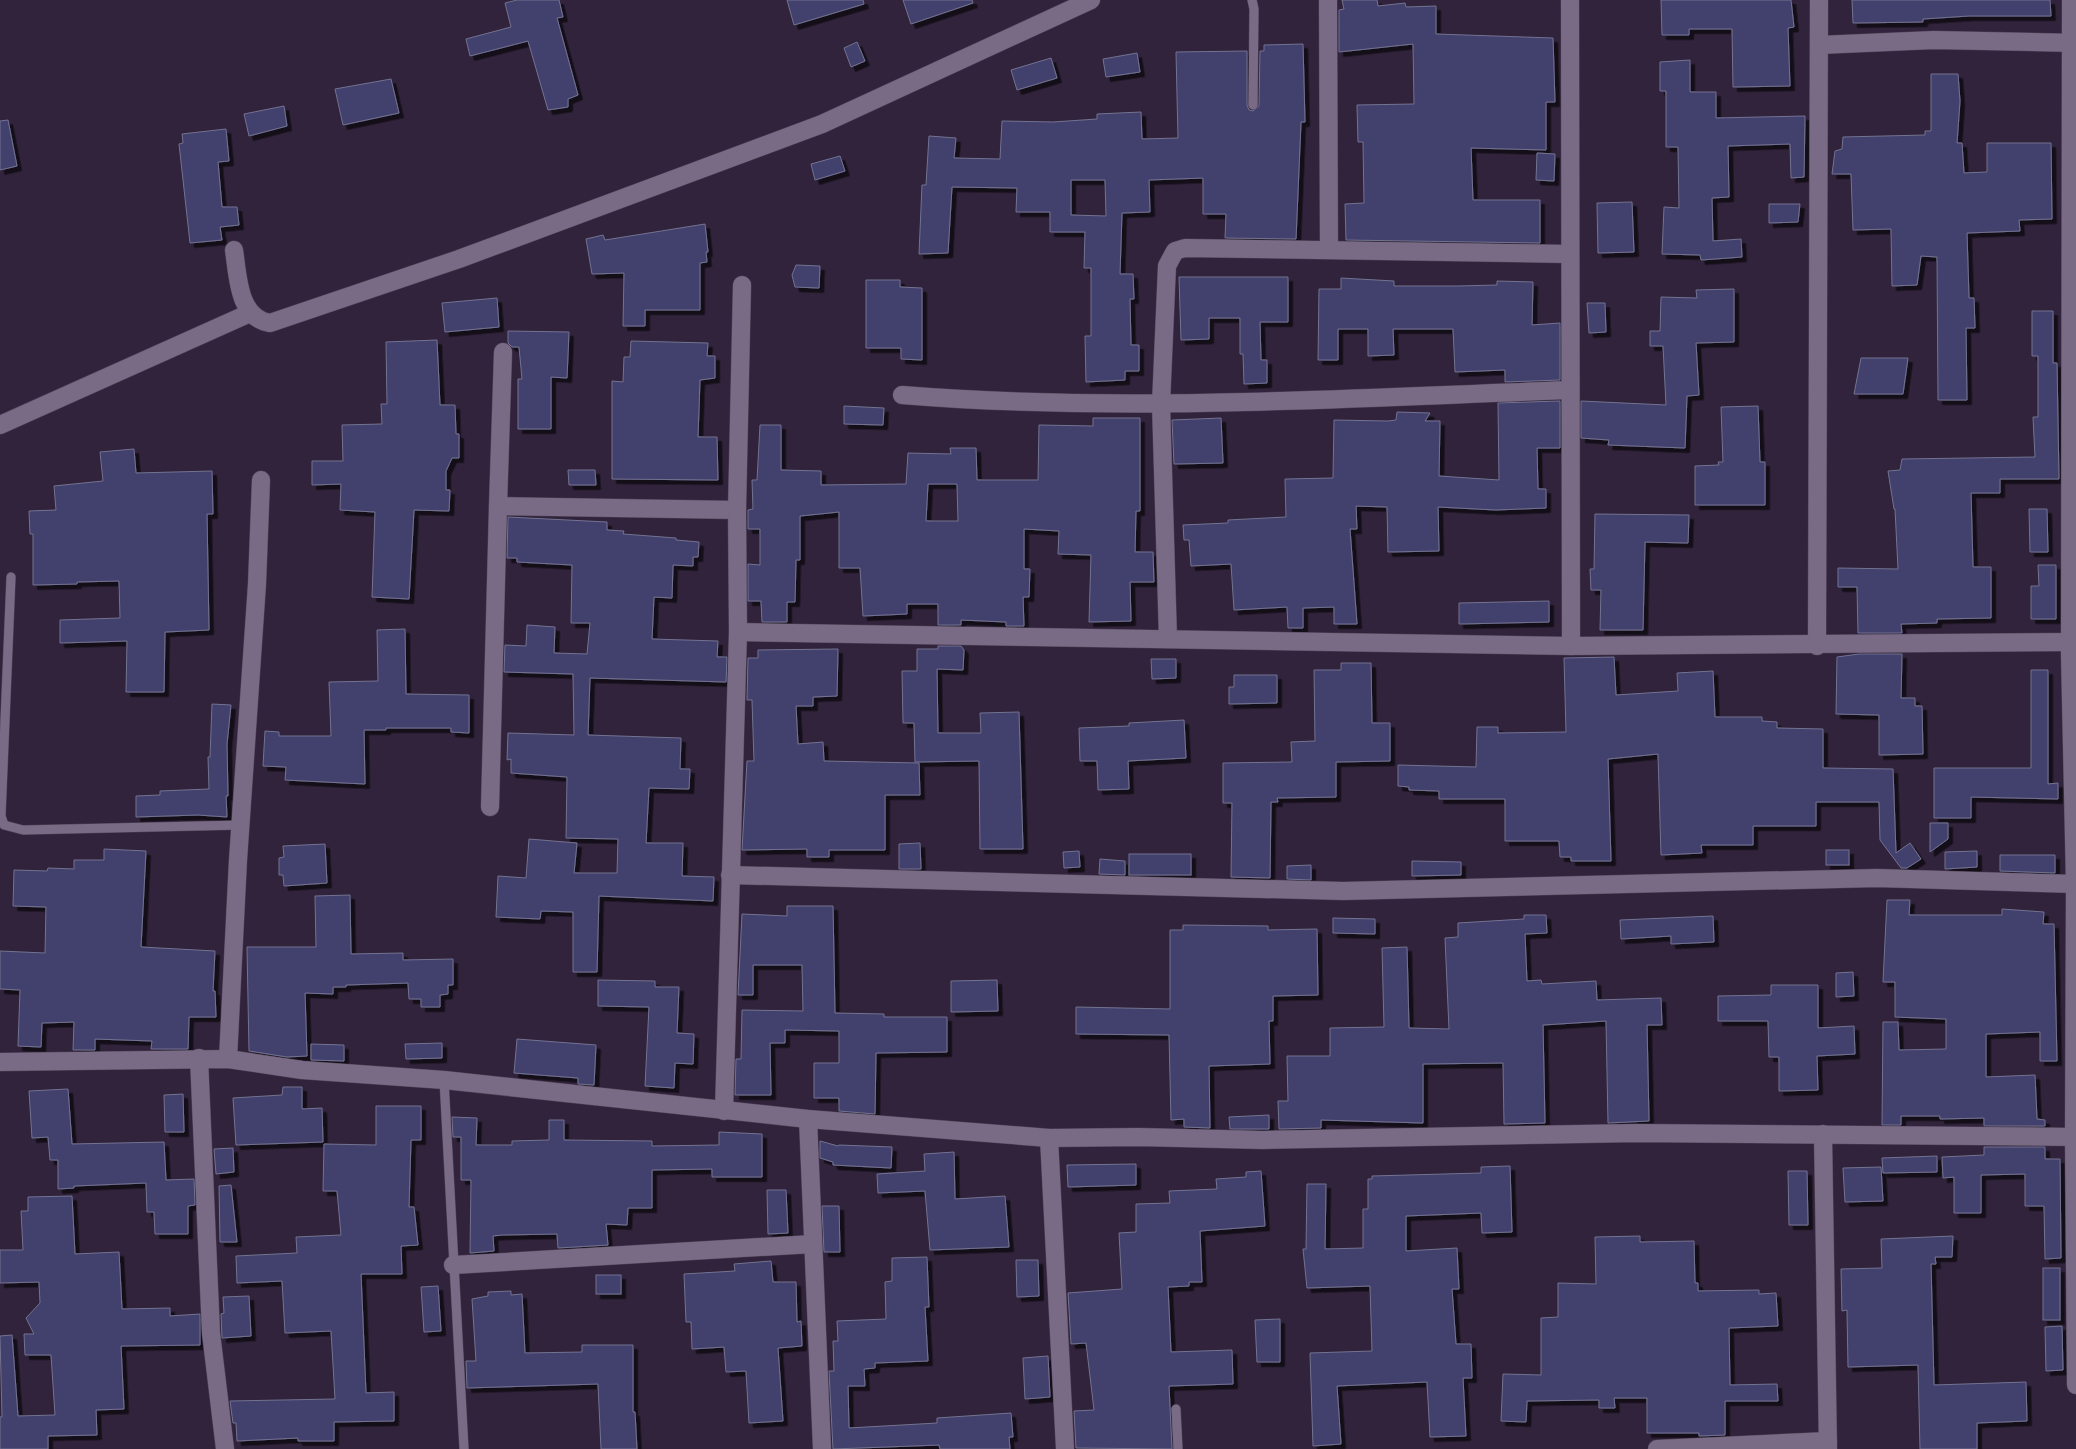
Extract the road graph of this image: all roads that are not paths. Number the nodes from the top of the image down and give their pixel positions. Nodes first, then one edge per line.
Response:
1 (1091, 0) edge
2 (1252, 0) edge
3 (1328, 0) edge
4 (1570, 0) edge
5 (1819, 0) edge
6 (2071, 0) edge
7 (2073, 43) edge
8 (1819, 45) junction
9 (1253, 105) dead end
10 (234, 250) dead end
11 (1329, 250) junction
12 (1570, 254) junction
13 (742, 285) dead end
14 (250, 313) junction
15 (502, 352) dead end
16 (1570, 390) junction
17 (902, 395) dead end
18 (1162, 404) junction
19 (0, 425) edge
20 (261, 480) dead end
21 (498, 506) junction
22 (737, 510) junction
23 (11, 577) dead end
24 (738, 632) junction
25 (1168, 639) junction
26 (2073, 642) edge
27 (1571, 646) junction
28 (1817, 646) junction
29 (490, 807) dead end
30 (241, 825) junction
31 (730, 875) junction
32 (2076, 884) edge
33 (198, 1058) junction
34 (228, 1059) junction
35 (0, 1062) edge
36 (444, 1080) junction
37 (724, 1111) junction
38 (808, 1119) junction
39 (1823, 1134) junction
40 (2075, 1137) edge
41 (1049, 1138) junction
42 (813, 1244) junction
43 (453, 1265) junction
44 (2076, 1377) edge
45 (2076, 1385) edge
46 (1176, 1409) dead end
47 (1828, 1445) edge
48 (225, 1449) edge
49 (464, 1449) edge
50 (822, 1449) edge
51 (1065, 1449) edge
52 (1178, 1449) edge
53 (1657, 1449) edge

1 - 14 street
2 - 9 lane
3 - 11 street
4 - 12 street
5 - 8 street
6 - 7 street
7 - 8 street
7 - 26 street
8 - 28 street
10 - 14 street
11 - 12 street
11 - 18 street
12 - 16 street
13 - 22 street
14 - 19 street
15 - 21 street
16 - 18 street
16 - 27 street
17 - 18 street
18 - 25 street
20 - 30 street
21 - 22 street
21 - 29 street
22 - 24 street
23 - 30 lane
24 - 25 street
24 - 31 street
25 - 27 street
26 - 28 street
26 - 32 street
27 - 28 street
30 - 34 street
31 - 32 street
31 - 37 street
32 - 40 street
33 - 34 street
33 - 35 street
33 - 48 street
34 - 36 street
36 - 37 street
36 - 43 lane
37 - 38 street
38 - 41 street
38 - 42 street
39 - 40 street
39 - 41 street
39 - 47 street
40 - 44 street
41 - 51 street
42 - 43 street
42 - 50 street
43 - 49 lane
44 - 45 street
46 - 52 lane
47 - 53 street

